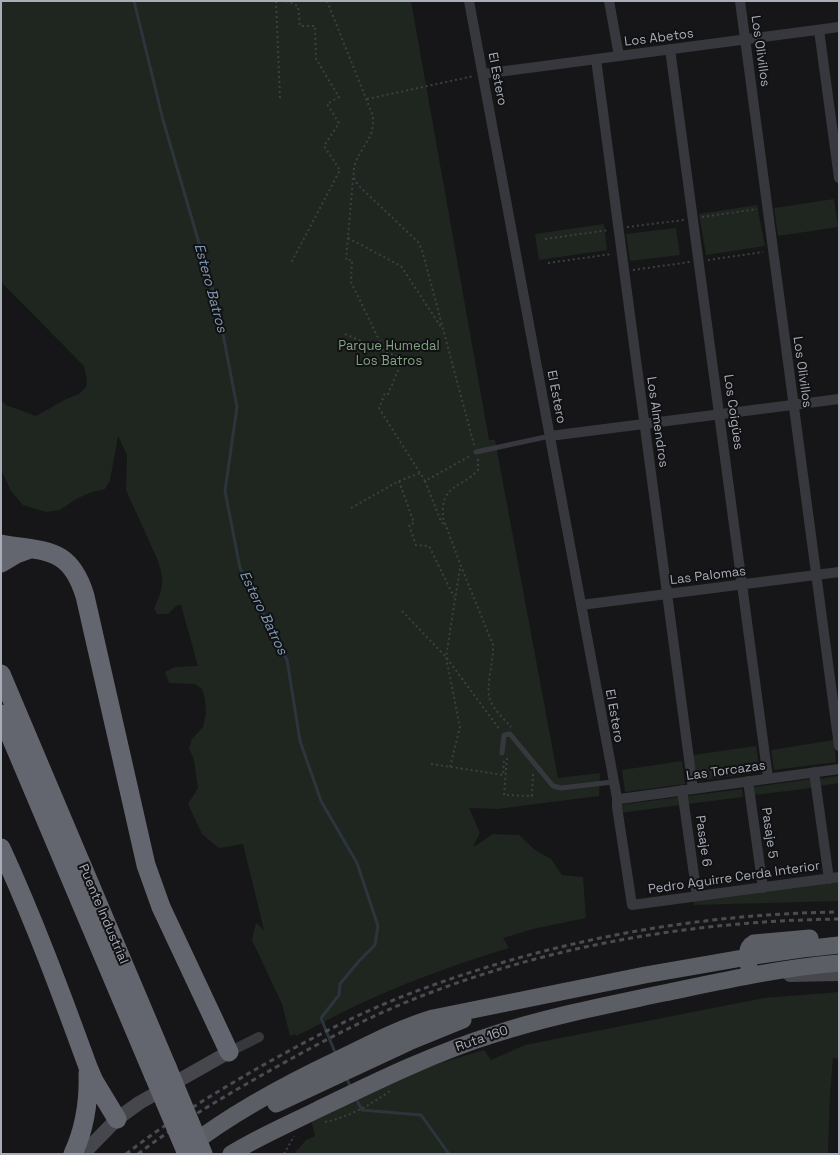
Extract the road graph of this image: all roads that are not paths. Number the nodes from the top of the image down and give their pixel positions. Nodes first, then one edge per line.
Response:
1 (469, 1) edge
2 (609, 1) edge
3 (740, 1) edge
4 (839, 27) edge
5 (819, 30) junction
6 (745, 40) junction
7 (670, 49) junction
8 (619, 56) junction
9 (596, 59) junction
10 (483, 74) junction
11 (839, 178) edge
12 (839, 399) edge
13 (793, 405) junction
14 (720, 414) junction
15 (644, 424) junction
16 (550, 436) junction
17 (476, 452) road end
18 (1, 544) edge
19 (30, 549) junction
20 (1, 563) edge
21 (839, 572) edge
22 (816, 575) junction
23 (743, 584) junction
24 (667, 594) junction
25 (581, 605) junction
26 (1, 674) edge
27 (1, 714) edge
28 (839, 746) edge
29 (502, 753) dead end
30 (839, 769) edge
31 (814, 772) junction
32 (768, 778) junction
33 (748, 781) junction
34 (613, 782) junction
35 (688, 789) junction
36 (617, 798) junction
37 (1, 848) edge
38 (834, 878) edge
39 (763, 888) junction
40 (698, 896) junction
41 (632, 905) joint
42 (839, 937) edge
43 (839, 945) edge
44 (747, 958) junction
45 (839, 963) edge
46 (839, 974) edge
47 (750, 976) junction
48 (258, 1037) dead end
49 (229, 1052) junction
50 (88, 1067) junction
51 (160, 1071) junction
52 (318, 1076) junction
53 (117, 1119) junction
54 (73, 1154) edge
55 (83, 1154) edge
56 (180, 1154) edge
57 (186, 1154) edge
58 (203, 1154) edge
59 (231, 1154) edge

1 - 10 street, El Estero
2 - 8 street
3 - 6 street, Los Olivillos
4 - 5 street, Los Abetos
5 - 6 street, Los Abetos
5 - 11 street
6 - 7 street, Los Abetos
6 - 13 street, Los Olivillos
7 - 8 street, Los Abetos
7 - 14 street, Los Coigües
8 - 9 street, Los Abetos
9 - 10 street, Los Abetos
9 - 15 street, Los Almendros
10 - 16 street, El Estero
12 - 13 street
13 - 14 street
13 - 22 street, Los Olivillos
14 - 15 street
14 - 23 street, Los Coigües
15 - 16 street
15 - 24 street, Los Almendros
16 - 17 lane
16 - 25 street, El Estero
18 - 19 highway
19 - 20 highway
19 - 49 highway
21 - 22 street, Las Palomas
22 - 23 street, Las Palomas
22 - 28 street, Los Olivillos
23 - 24 street, Las Palomas
23 - 32 street, Los Coigües
24 - 25 street, Las Palomas
24 - 35 street, Los Almendros
25 - 34 street, El Estero
26 - 51 highway, Puente Industrial
27 - 51 highway, Puente Industrial
29 - 34 lane
30 - 31 street, Las Torcazas
31 - 32 street, Las Torcazas
31 - 38 street
32 - 33 street, Las Torcazas
33 - 35 street, Las Torcazas
33 - 39 street, Pasaje 5
34 - 36 street, El Estero
35 - 36 street, Las Torcazas
35 - 40 street, Pasaje 6
36 - 41 street, El Estero
37 - 50 highway
38 - 39 street, Pedro Aguirre Cerda Interior
39 - 40 street, Pedro Aguirre Cerda Interior
40 - 41 street, Pedro Aguirre Cerda Interior
42 - 44 highway
43 - 44 highway, Ruta 160
44 - 47 highway
44 - 52 highway, Ruta 160
45 - 47 highway, Ruta 160
46 - 47 main road
47 - 59 highway, Ruta 160
48 - 49 street
49 - 53 main road
50 - 53 highway
50 - 54 highway
51 - 57 highway, Puente Industrial, bridge
51 - 58 highway, Puente Industrial, bridge
52 - 56 highway, Ruta 160
52 - 57 highway, Ruta 160
53 - 55 main road

